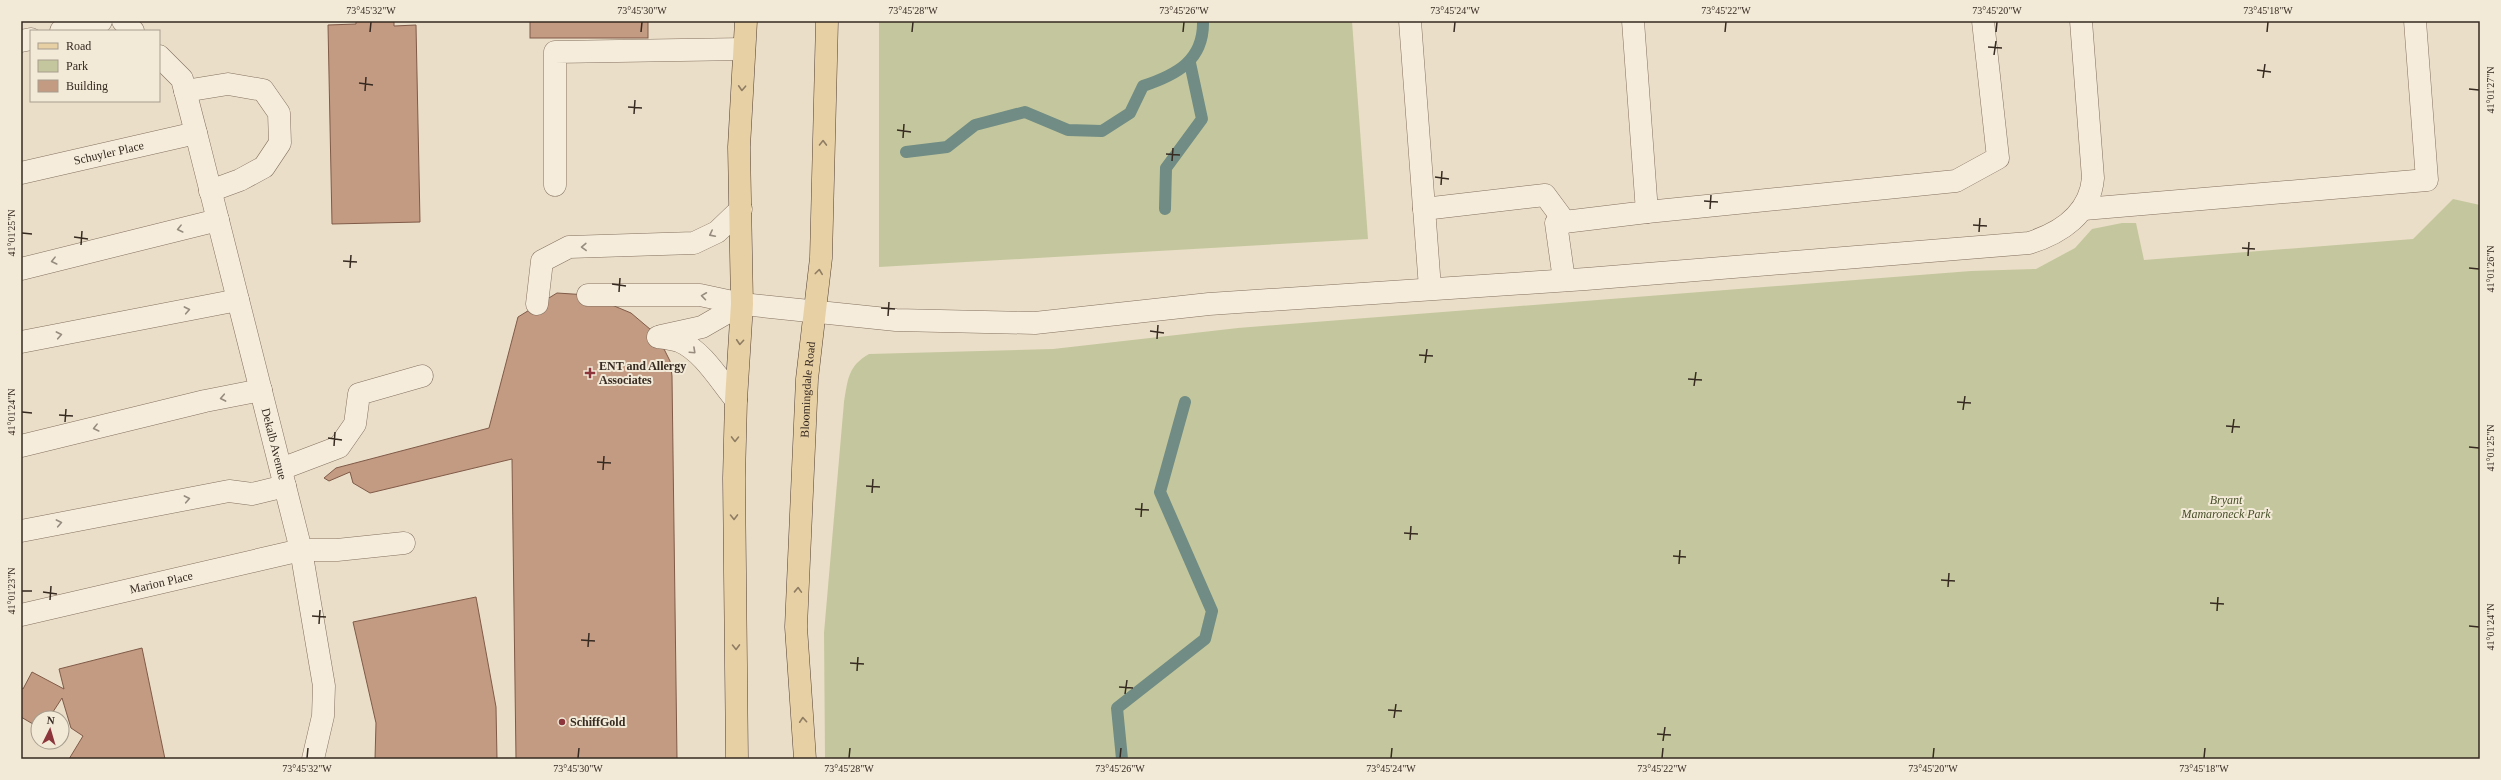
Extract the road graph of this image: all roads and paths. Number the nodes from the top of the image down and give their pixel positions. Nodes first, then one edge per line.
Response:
1 (101, 21) edge
2 (123, 21) edge
3 (746, 21) edge
4 (827, 21) edge
5 (1410, 21) edge
6 (1633, 21) edge
7 (1983, 21) edge
8 (2081, 21) edge
9 (2415, 21) edge
10 (65, 30) edge
11 (132, 30) edge
12 (744, 49) junction
13 (160, 57) edge
14 (185, 91) junction
15 (196, 133) junction
16 (21, 173) edge
17 (556, 186) dead end
18 (210, 191) junction
19 (741, 209) junction
20 (1424, 209) junction
21 (2084, 209) junction
22 (1647, 212) junction
23 (218, 220) junction
24 (1565, 222) junction
25 (21, 269) edge
26 (1564, 280) junction
27 (1430, 288) junction
28 (588, 295) dead end
29 (238, 300) junction
30 (537, 304) dead end
31 (742, 304) junction
32 (814, 311) junction
33 (21, 342) edge
34 (422, 376) dead end
35 (261, 390) junction
36 (736, 400) junction
37 (21, 446) edge
38 (283, 478) junction
39 (21, 531) edge
40 (404, 543) dead end
41 (301, 550) junction
42 (21, 614) edge
43 (313, 759) edge
44 (738, 759) edge
45 (805, 759) edge

1 - 10 street
2 - 11 street
3 - 12 main road
32 -> 4 main road, Bloomingdale Road
5 - 20 street
6 - 22 street
7 - 22 street
8 - 21 street
9 - 21 street
12 - 17 street
12 -> 19 main road
13 - 14 street, Dekalb Avenue
14 - 15 street, Dekalb Avenue
14 - 18 street
15 - 16 street, Schuyler Place
15 - 18 street, Dekalb Avenue
18 - 23 street, Dekalb Avenue
19 -> 30 street
19 - 31 main road
20 - 24 street
20 - 27 street
21 - 26 street
22 - 24 street
23 -> 25 street
23 - 29 street, Dekalb Avenue
24 - 26 street
26 - 27 street
27 - 32 street
31 -> 28 street
33 -> 29 street
29 - 35 street, Dekalb Avenue
31 - 32 street
31 -> 36 main road
31 -> 36 street
45 -> 32 main road, Bloomingdale Road
34 - 38 street
35 -> 37 street
35 - 38 street, Dekalb Avenue
36 -> 44 main road
39 -> 38 street
38 - 41 street, Dekalb Avenue
40 - 41 street, Marion Place
41 - 42 street, Marion Place
41 - 43 street, Dekalb Avenue

